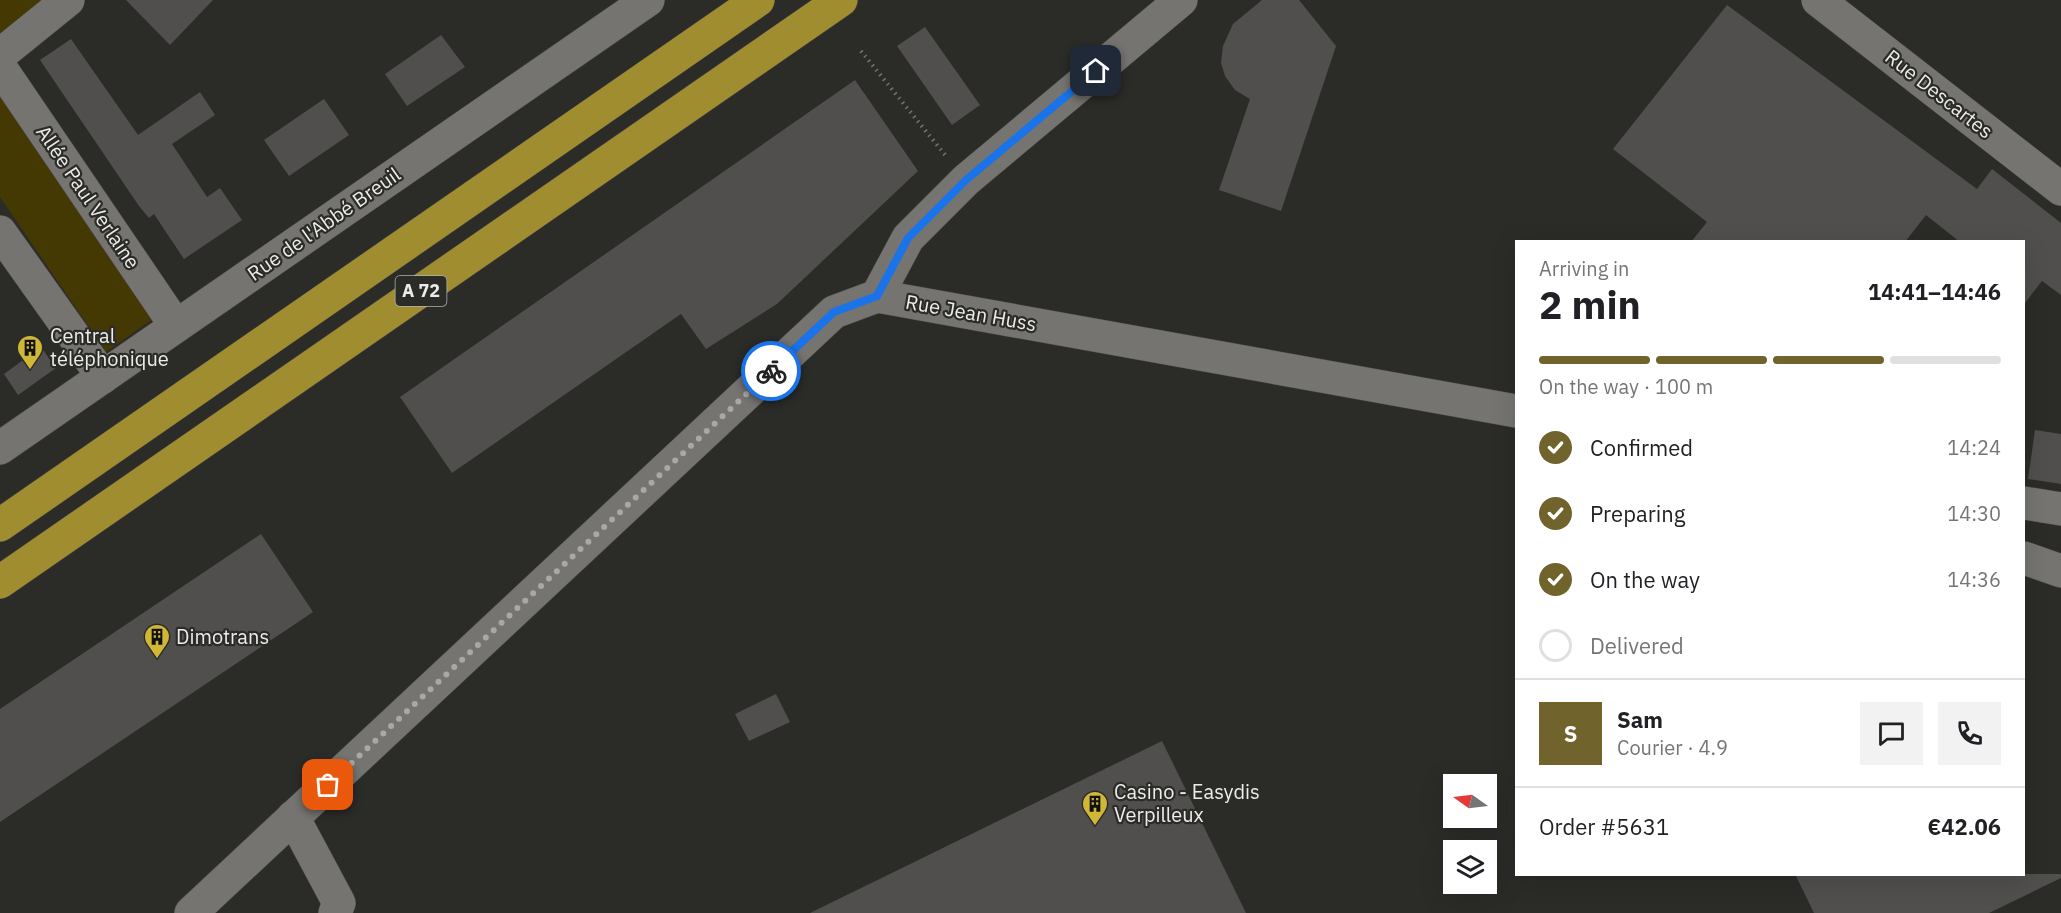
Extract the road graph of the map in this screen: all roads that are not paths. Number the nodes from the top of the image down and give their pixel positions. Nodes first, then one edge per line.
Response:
1 (68, 0) edge
2 (648, 0) edge
3 (758, 0) edge
4 (841, 0) edge
5 (1181, 0) edge
6 (1818, 0) edge
7 (0, 55) edge
8 (0, 67) edge
9 (2061, 189) edge
10 (0, 232) edge
11 (877, 296) junction
12 (176, 326) junction
13 (103, 377) junction
14 (1515, 411) edge
15 (0, 448) edge
16 (2025, 503) edge
17 (2061, 509) edge
18 (0, 525) edge
19 (2025, 558) edge
20 (2061, 571) edge
21 (0, 582) edge
22 (293, 817) junction
23 (344, 910) edge
24 (191, 913) edge

1 - 7 street
2 - 12 street, Rue de l'Abbé Breuil
3 - 18 highway, A 72
4 - 21 highway, A 72
5 - 11 street
6 - 9 street, Rue Descartes
8 - 12 street, Allée Paul Verlaine
10 - 13 street
11 - 14 street, Rue Jean Huss
11 - 22 street, Rue Jean Huss
12 - 13 street, Rue de l'Abbé Breuil
13 - 15 street, Rue de l'Abbé Breuil
16 - 17 street
19 - 20 street
22 - 23 street
22 - 24 street, Rue Jean Huss

